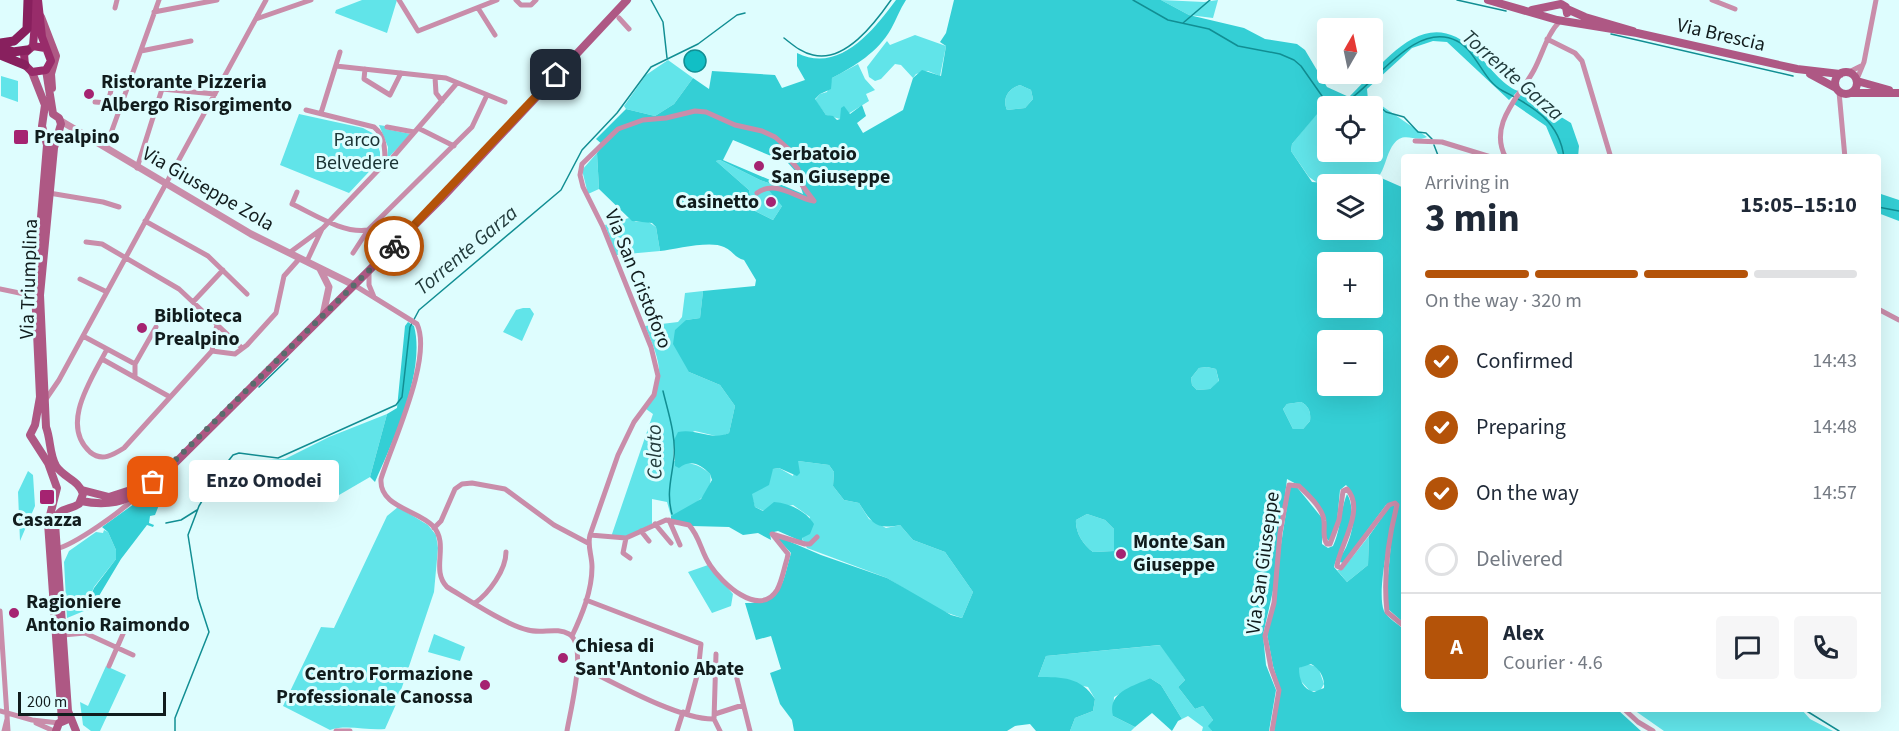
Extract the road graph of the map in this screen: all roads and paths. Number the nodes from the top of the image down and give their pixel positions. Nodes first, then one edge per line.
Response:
1 (29, 0) edge
2 (38, 0) edge
3 (117, 0) edge
4 (159, 0) edge
5 (217, 0) edge
6 (261, 0) edge
7 (266, 0) edge
8 (311, 0) edge
9 (399, 0) edge
10 (497, 0) edge
11 (516, 0) edge
12 (536, 0) edge
13 (627, 0) edge
14 (1488, 0) edge
15 (1712, 0) edge
16 (1876, 0) edge
17 (1562, 5) edge
18 (478, 8) junction
19 (115, 9) dead end
20 (1735, 9) dead end
21 (1530, 10) junction
22 (154, 12) junction
23 (259, 12) junction
24 (618, 15) junction
25 (41, 17) junction
26 (256, 19) junction
27 (1557, 21) junction
28 (629, 29) dead end
29 (1637, 33) junction
30 (495, 35) dead end
31 (1547, 39) junction
32 (191, 41) dead end
33 (0, 45) edge
34 (30, 48) junction
35 (45, 48) junction
36 (141, 51) junction
37 (340, 52) dead end
38 (0, 55) edge
39 (1864, 62) junction
40 (336, 66) junction
41 (28, 68) junction
42 (365, 69) junction
43 (1797, 69) junction
44 (46, 70) junction
45 (401, 73) junction
46 (1845, 73) junction
47 (435, 77) junction
48 (1857, 80) junction
49 (127, 83) junction
50 (458, 83) junction
51 (1837, 90) junction
52 (1899, 93) edge
53 (215, 94) junction
54 (1850, 94) junction
55 (487, 95) junction
56 (442, 101) junction
57 (96, 102) dead end
58 (505, 102) dead end
59 (1842, 108) junction
60 (306, 110) dead end
61 (53, 112) junction
62 (321, 113) junction
63 (44, 117) junction
64 (59, 127) junction
65 (387, 127) dead end
66 (416, 130) junction
67 (45, 131) junction
68 (1415, 141) dead end
69 (454, 146) junction
70 (106, 147) junction
71 (1481, 154) edge
72 (1505, 154) edge
73 (1610, 154) edge
74 (1845, 154) edge
75 (393, 157) dead end
76 (138, 168) junction
77 (165, 185) junction
78 (297, 192) dead end
79 (49, 193) junction
80 (757, 193) dead end
81 (119, 207) dead end
82 (145, 221) junction
83 (329, 221) junction
84 (322, 228) junction
85 (368, 230) junction
86 (86, 242) dead end
87 (289, 253) junction
88 (353, 253) dead end
89 (126, 258) junction
90 (303, 260) junction
91 (318, 267) junction
92 (223, 270) junction
93 (369, 271) junction
94 (80, 279) dead end
95 (354, 285) junction
96 (0, 289) edge
97 (107, 292) junction
98 (34, 293) junction
99 (247, 294) dead end
100 (375, 298) junction
101 (194, 302) junction
102 (1881, 311) edge
103 (323, 315) junction
104 (1899, 320) edge
105 (217, 324) junction
106 (156, 327) dead end
107 (226, 333) junction
108 (83, 336) junction
109 (215, 336) junction
110 (242, 348) junction
111 (107, 349) junction
112 (212, 351) junction
113 (102, 359) junction
114 (135, 364) junction
115 (135, 377) junction
116 (59, 380) junction
117 (45, 381) junction
118 (170, 397) junction
119 (45, 399) junction
120 (35, 425) junction
121 (47, 432) junction
122 (33, 440) junction
123 (74, 481) junction
124 (153, 482) junction
125 (82, 490) junction
126 (56, 492) junction
127 (136, 496) junction
128 (81, 501) junction
129 (65, 507) junction
130 (669, 520) junction
131 (655, 524) junction
132 (434, 528) junction
133 (641, 531) junction
134 (590, 534) junction
135 (817, 537) dead end
136 (626, 538) junction
137 (649, 541) dead end
138 (588, 543) junction
139 (671, 543) dead end
140 (680, 545) dead end
141 (56, 549) junction
142 (507, 554) dead end
143 (630, 558) dead end
144 (484, 596) junction
145 (586, 600) junction
146 (475, 603) junction
147 (483, 607) junction
148 (0, 611) edge
149 (1401, 624) edge
150 (126, 627) dead end
151 (63, 635) junction
152 (572, 636) junction
153 (117, 648) junction
154 (716, 654) dead end
155 (133, 655) dead end
156 (578, 665) junction
157 (110, 666) dead end
158 (736, 675) dead end
159 (744, 705) junction
160 (0, 711) edge
161 (1627, 712) edge
162 (685, 713) junction
163 (7, 716) junction
164 (715, 716) junction
165 (58, 727) edge
166 (77, 728) edge
167 (6, 731) edge
168 (336, 731) edge
169 (351, 731) edge
170 (567, 731) edge
171 (677, 731) edge
172 (720, 731) edge
173 (750, 731) edge
174 (1272, 731) edge
175 (1653, 731) edge

1 - 33 highway
1 - 34 main road, Via Triumplina
2 - 25 main road
3 - 19 street
4 - 22 street
5 - 22 street
6 - 23 street
7 - 23 street
8 - 26 street
9 - 18 street
10 - 18 street
11 - 12 street
13 - 24 main road
14 - 21 main road, Via Brescia
15 - 20 street
16 - 39 street
17 - 21 main road, Via Brescia
17 - 27 main road
17 - 27 main road
17 - 29 main road, Via Brescia
18 - 30 street
21 - 27 main road, Via Brescia
22 - 36 street
23 - 26 street
24 - 28 street
24 - 93 main road
25 - 35 main road
25 - 61 main road
26 - 53 street
27 - 29 main road, Via Brescia
27 - 31 street
29 - 43 main road, Via Brescia
31 - 72 street
31 - 73 street
32 - 36 street
33 - 34 highway
34 - 35 main road
34 - 41 main road, Via Triumplina
35 - 44 main road
36 - 49 street
37 - 40 street
38 - 41 highway
39 - 46 street
39 - 48 street
40 - 42 street
40 - 62 street
41 - 44 main road
41 - 63 main road, Via Triumplina
42 - 45 street
42 - 45 street
43 - 46 main road, Via Brescia
43 - 51 main road, Via Brescia
44 - 61 main road
45 - 47 street
46 - 48 main road, Via Brescia
46 - 51 main road
47 - 50 street
47 - 56 street
48 - 52 main road, Via Brescia
48 - 54 main road
49 - 57 street
49 - 70 street
50 - 55 street
50 - 56 street
51 - 54 main road, Via Brescia
51 - 59 street
52 - 54 main road, Via Brescia
53 - 76 street
53 - 77 street
54 - 59 street
55 - 58 street
55 - 69 street
56 - 66 street
59 - 74 street
60 - 62 street
61 - 63 main road
61 - 64 main road
62 - 83 street
63 - 67 main road, Via Triumplina
64 - 67 main road
64 - 70 street, Via Giuseppe Zola
64 - 79 main road, Via Triumplina
65 - 66 street
66 - 69 street
66 - 75 street
67 - 98 main road, Via Triumplina
68 - 71 street
69 - 85 street
70 - 76 street, Via Giuseppe Zola
76 - 77 street, Via Giuseppe Zola
77 - 82 street
77 - 87 street, Via Giuseppe Zola
78 - 83 street
79 - 81 street
79 - 117 main road, Via Triumplina
80 - 134 street, Via San Cristoforo
82 - 89 street
82 - 92 street
83 - 84 street
83 - 85 street
84 - 87 street
84 - 90 street
85 - 88 street
86 - 89 street
87 - 90 street, Via Giuseppe Zola
89 - 97 street
89 - 101 street
90 - 91 street, Via Giuseppe Zola
90 - 110 street
91 - 95 street, Via Giuseppe Zola
91 - 103 street
92 - 99 street
92 - 101 street
93 - 95 main road
93 - 100 street
94 - 97 street
95 - 100 street
95 - 103 main road
96 - 98 street
97 - 108 street
98 - 120 main road, Via Triumplina
100 - 132 street
101 - 105 street
102 - 104 street
103 - 124 main road
105 - 107 street
105 - 109 street
106 - 114 street
107 - 109 street
107 - 110 street
108 - 111 street
108 - 116 street
109 - 112 street
110 - 112 street
111 - 113 street
111 - 114 street
112 - 118 street
113 - 115 street
113 - 118 street
114 - 115 street
115 - 118 street
116 - 117 street
116 - 119 street
117 - 119 main road, Via Triumplina
119 - 121 main road, Via Triumplina
120 - 121 main road
120 - 122 main road, Via Triumplina
121 - 122 main road
121 - 123 main road, Via Triumplina
122 - 126 main road
123 - 125 main road, Via Triumplina
123 - 126 main road
124 - 125 main road
124 - 127 main road
125 - 128 main road
126 - 129 main road
126 - 165 main road
127 - 128 main road
127 - 141 street
128 - 129 main road
129 - 141 main road
130 - 131 street
130 - 135 street
130 - 140 street
131 - 133 street
131 - 139 street
132 - 138 street
132 - 146 street
133 - 136 street
133 - 137 street
134 - 136 street
134 - 138 street, Via San Cristoforo
136 - 143 street
138 - 145 street, Via San Cristoforo
141 - 151 main road
142 - 144 street
144 - 146 street
144 - 147 street
145 - 152 street, Via San Cristoforo
145 - 162 street
146 - 147 street
147 - 152 street
148 - 163 street
149 - 174 street, Via San Giuseppe
150 - 153 street
151 - 153 street
151 - 166 main road
152 - 156 street
153 - 155 street
153 - 157 street
154 - 164 street
156 - 162 street
156 - 170 street
158 - 159 street
159 - 164 street
159 - 173 street
160 - 163 street
161 - 175 street
162 - 164 street
162 - 171 street
163 - 165 street
163 - 167 street
164 - 172 street
165 - 166 main road
168 - 169 street

